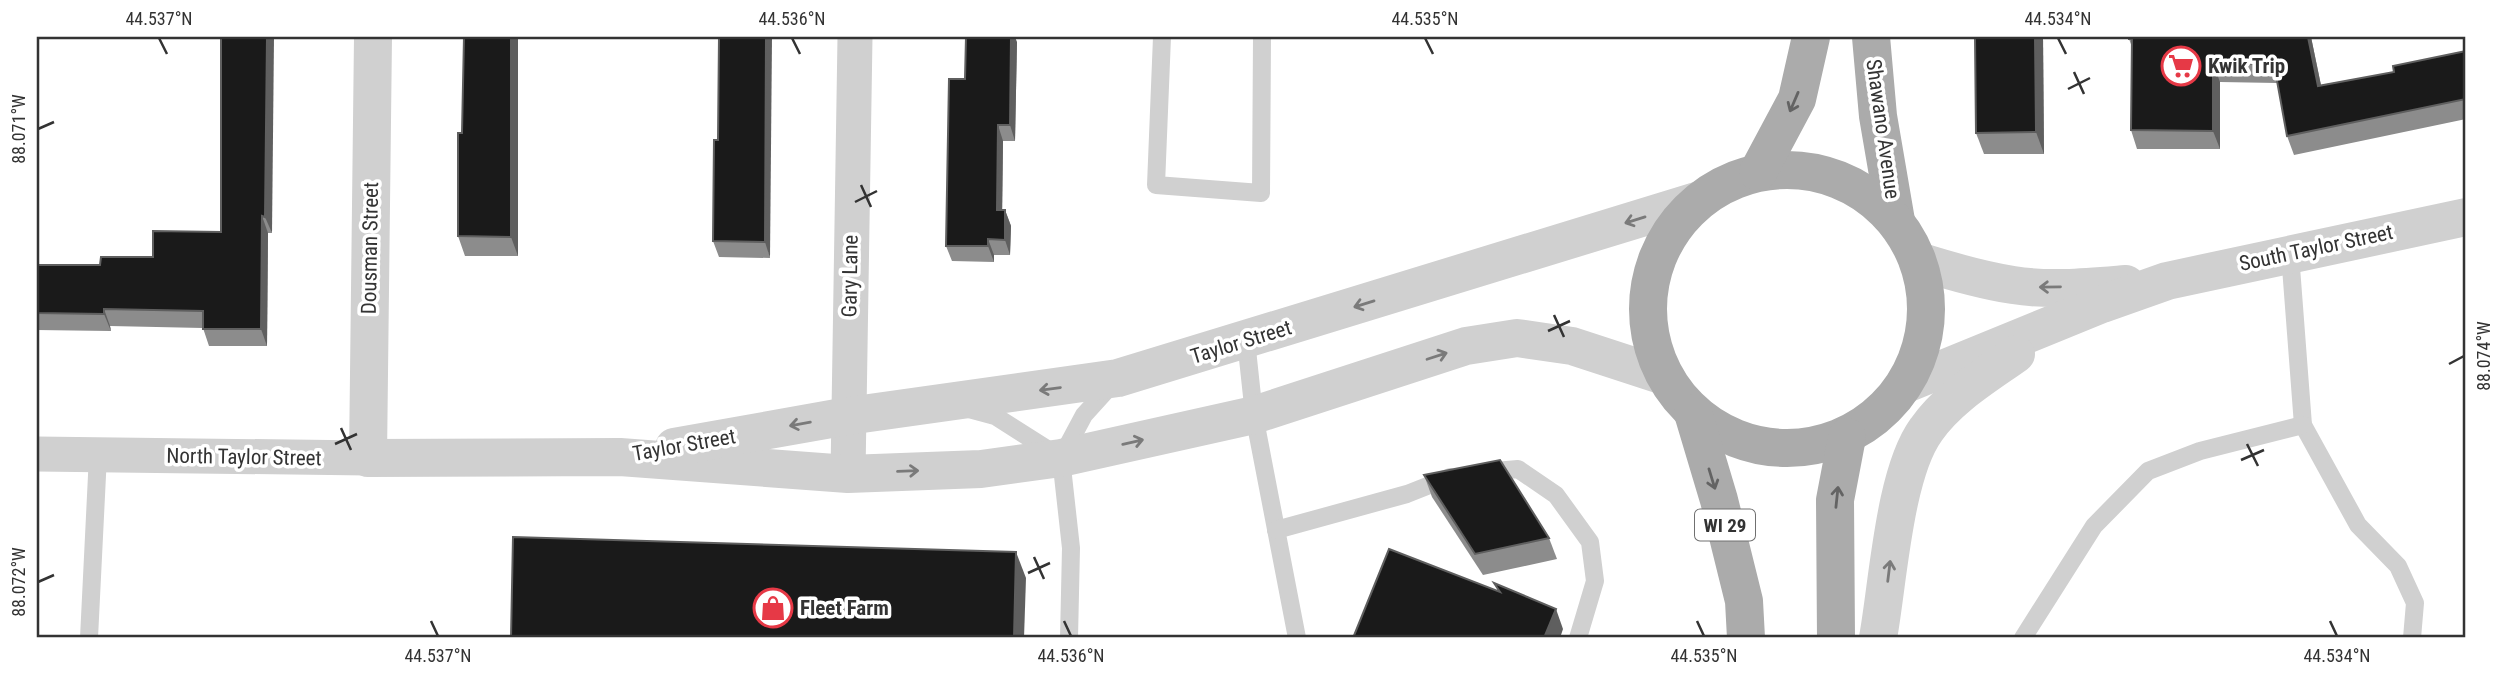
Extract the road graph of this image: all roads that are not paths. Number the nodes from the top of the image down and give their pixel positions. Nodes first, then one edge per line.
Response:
1 (373, 37) edge
2 (855, 37) edge
3 (1162, 37) edge
4 (1262, 37) edge
5 (1811, 37) edge
6 (1871, 37) edge
7 (1758, 172) junction
8 (1700, 200) junction
9 (2466, 217) edge
10 (1896, 220) junction
11 (2290, 254) junction
12 (1918, 261) junction
13 (2167, 281) junction
14 (2077, 314) junction
15 (1246, 340) junction
16 (1664, 376) junction
17 (1118, 378) junction
18 (1906, 384) junction
19 (948, 403) junction
20 (1693, 413) junction
21 (1254, 415) junction
22 (848, 416) junction
23 (2303, 425) junction
24 (1847, 437) junction
25 (37, 454) edge
26 (98, 455) junction
27 (620, 457) junction
28 (368, 458) junction
29 (1061, 458) junction
30 (848, 474) junction
31 (1276, 530) junction
32 (89, 638) edge
33 (1069, 638) edge
34 (1297, 638) edge
35 (1578, 638) edge
36 (1746, 638) edge
37 (1836, 638) edge
38 (1878, 638) edge
39 (2023, 638) edge
40 (2412, 638) edge

1 - 28 street, Dousman Street
2 - 22 street, Gary Lane
3 - 4 lane
5 -> 7 main road
6 - 10 main road, Shawano Avenue / WI 29
7 - 8 main road, WI 29
7 - 10 main road, WI 29
8 -> 15 street, Taylor Street
8 - 16 main road, WI 29
9 - 11 street, South Taylor Street
10 - 12 main road, WI 29
11 - 13 street, South Taylor Street
11 - 23 lane
13 -> 12 street, South Taylor Street
12 - 18 main road, WI 29
13 - 14 street, South Taylor Street
14 - 18 street, South Taylor Street
38 -> 14 street
15 - 17 street, Taylor Street
15 - 21 lane
16 - 20 main road, WI 29
21 -> 16 street, Taylor Street
17 -> 19 street, Taylor Street
17 - 29 lane
18 - 24 main road, WI 29
19 - 22 street, Taylor Street
19 - 29 lane
20 - 24 main road, WI 29
20 -> 36 main road, WI 29
29 -> 21 street, Taylor Street
21 - 31 lane
22 -> 27 street, Taylor Street
22 - 30 street, Gary Lane
23 - 39 lane
23 - 40 lane
37 -> 24 main road
25 - 26 street, North Taylor Street
26 - 28 street, North Taylor Street
26 - 32 lane
27 - 28 street, North Taylor Street
27 - 30 street, Taylor Street
30 -> 29 street, Taylor Street
29 - 33 lane
31 - 34 lane
31 - 35 lane

